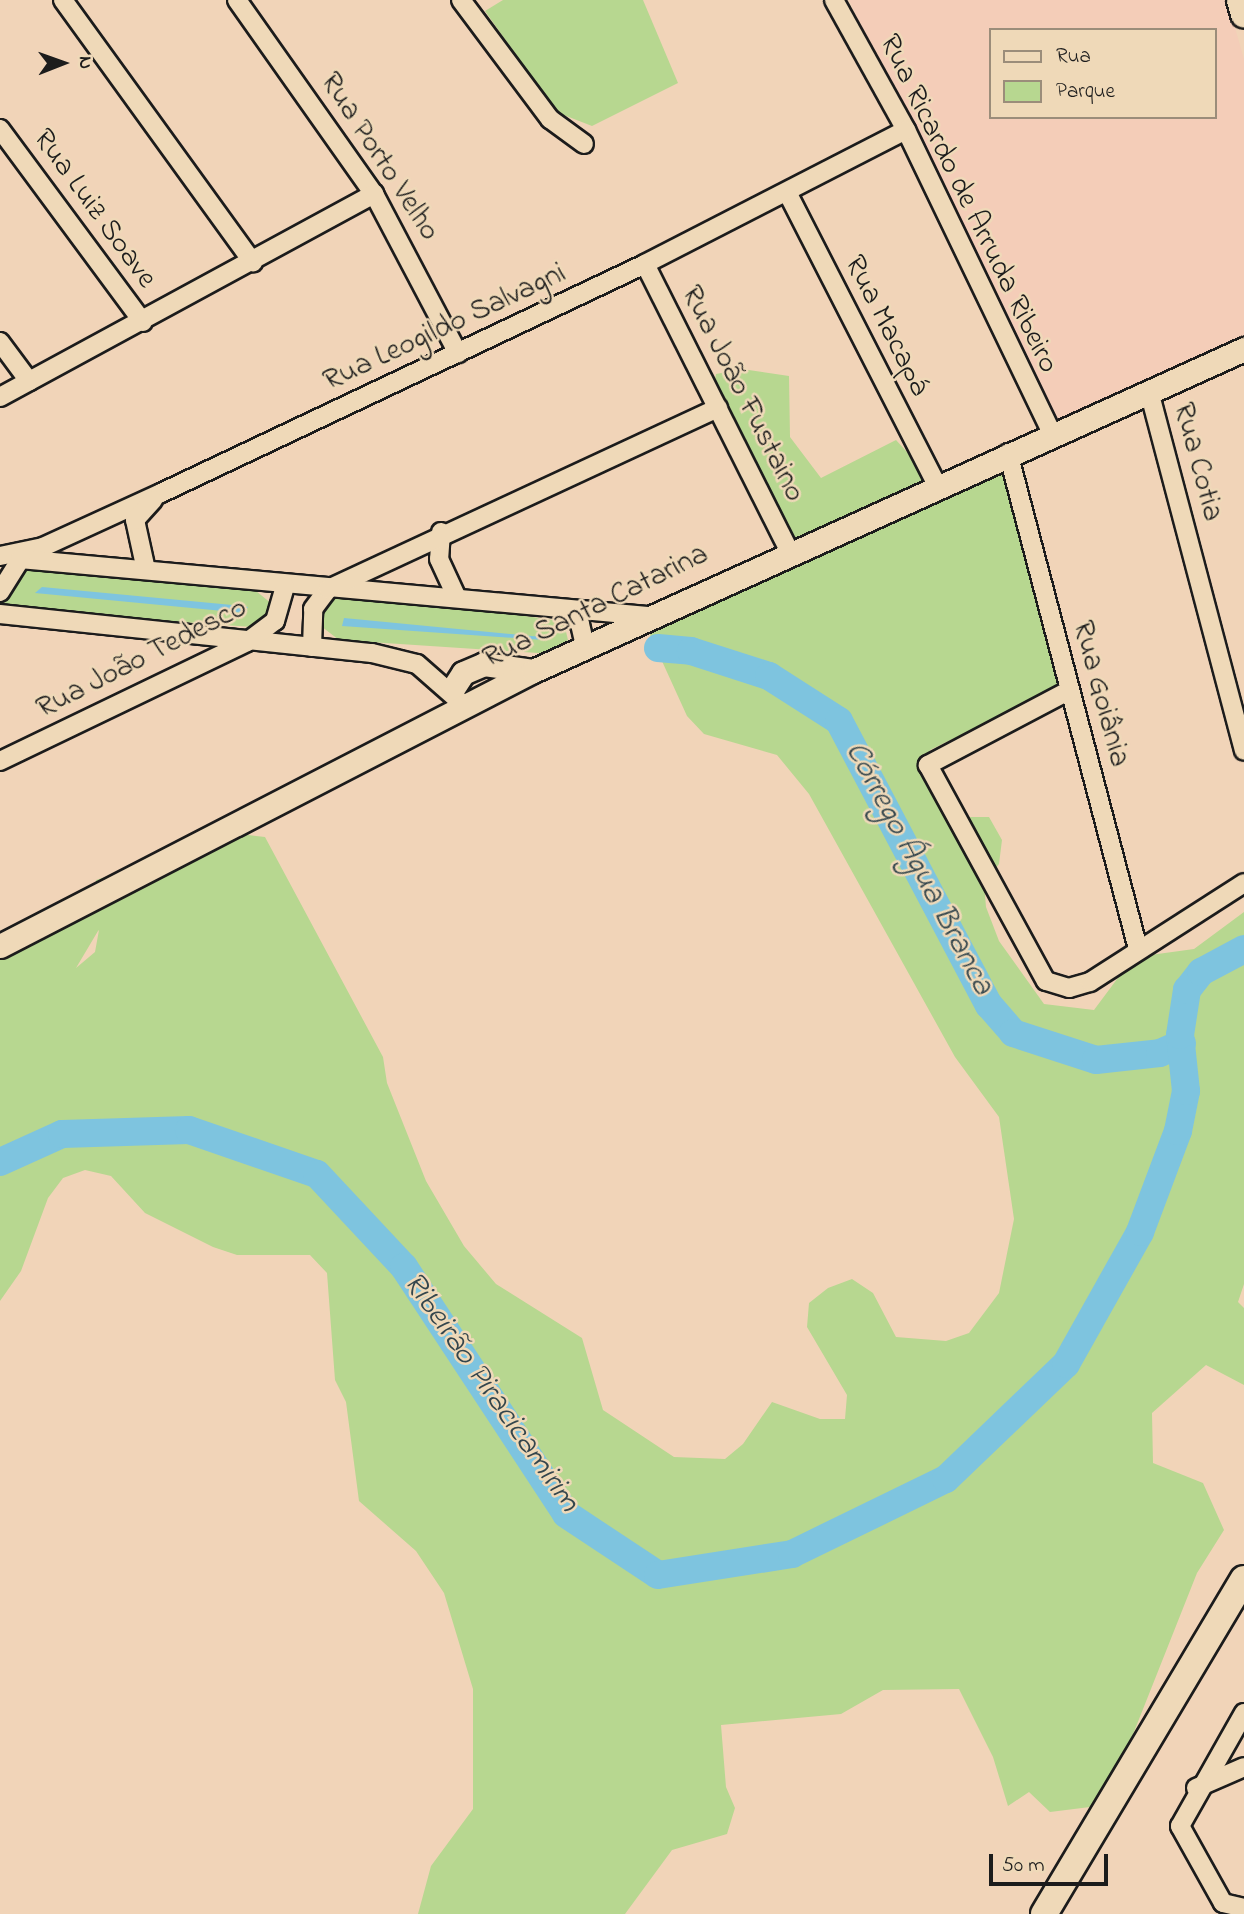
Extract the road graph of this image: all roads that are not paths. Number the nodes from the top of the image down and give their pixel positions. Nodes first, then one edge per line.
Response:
1 (63, 0) edge
2 (237, 0) edge
3 (834, 0) edge
4 (1240, 0) edge
5 (468, 2) edge
6 (1244, 14) edge
7 (0, 129) edge
8 (906, 130) junction
9 (584, 144) dead end
10 (787, 192) junction
11 (374, 194) junction
12 (253, 262) junction
13 (645, 264) junction
14 (143, 322) junction
15 (0, 342) edge
16 (458, 353) junction
17 (1240, 353) edge
18 (29, 381) junction
19 (1149, 391) junction
20 (0, 397) edge
21 (718, 408) junction
22 (1052, 434) junction
23 (1008, 453) junction
24 (937, 485) junction
25 (161, 493) junction
26 (441, 532) junction
27 (789, 550) junction
28 (0, 556) edge
29 (21, 559) junction
30 (146, 570) junction
31 (336, 585) junction
32 (285, 586) junction
33 (0, 592) edge
34 (457, 598) junction
35 (563, 610) junction
36 (0, 614) edge
37 (647, 616) junction
38 (247, 642) junction
39 (585, 646) junction
40 (312, 647) junction
41 (533, 671) junction
42 (1070, 690) junction
43 (457, 699) junction
44 (1244, 751) edge
45 (0, 761) edge
46 (1244, 883) edge
47 (0, 946) edge
48 (1138, 949) junction
49 (1244, 1579) edge
50 (1244, 1609) edge
51 (1244, 1713) edge
52 (1244, 1767) edge
53 (1196, 1788) junction
54 (1244, 1908) edge
55 (1044, 1914) edge
56 (1062, 1914) edge

1 - 12 street
2 - 11 street, Rua Porto Velho
3 - 8 street, Rua Ricardo de Arruda Ribeiro
4 - 6 main road
5 - 9 street
7 - 14 street, Rua Luiz Soave
8 - 10 street, Rua Leogildo Salvagni
8 - 22 street, Rua Ricardo de Arruda Ribeiro
10 - 13 street, Rua Leogildo Salvagni
10 - 24 street, Rua Macapá
11 - 12 street
11 - 16 street, Rua Porto Velho
12 - 14 street
13 - 16 street, Rua Leogildo Salvagni
13 - 21 street, Rua João Fustaino
14 - 18 street
15 - 18 street
16 - 25 street, Rua Leogildo Salvagni
17 - 19 street, Rua Santa Catarina
18 - 20 street
19 - 22 street, Rua Santa Catarina
19 - 44 street, Rua Cotia
21 - 26 street
21 - 27 street, Rua João Fustaino
22 - 23 street, Rua Santa Catarina
23 - 24 street, Rua Santa Catarina
23 - 42 street, Rua Goiânia
24 - 27 street, Rua Santa Catarina
25 - 28 street, Rua Leogildo Salvagni
25 - 30 street
26 - 31 street
26 - 34 street
27 - 37 street, Rua Santa Catarina
28 - 29 street
29 - 30 street
29 - 33 street
30 - 32 street
31 - 32 street
31 - 34 street
31 - 40 street
32 - 38 street, Rua João Tedesco
34 - 35 street
35 - 37 street
35 - 39 street
36 - 38 street
37 - 39 street, Rua Santa Catarina
38 - 40 street
38 - 45 street, Rua João Tedesco
39 - 41 street, Rua Santa Catarina
40 - 43 street
41 - 43 street, Rua Santa Catarina
41 - 43 street
42 - 48 street, Rua Goiânia
42 - 48 street
43 - 47 street, Rua Santa Catarina
46 - 48 street
49 - 55 main road
50 - 56 main road
51 - 53 street
52 - 53 street
53 - 54 street

